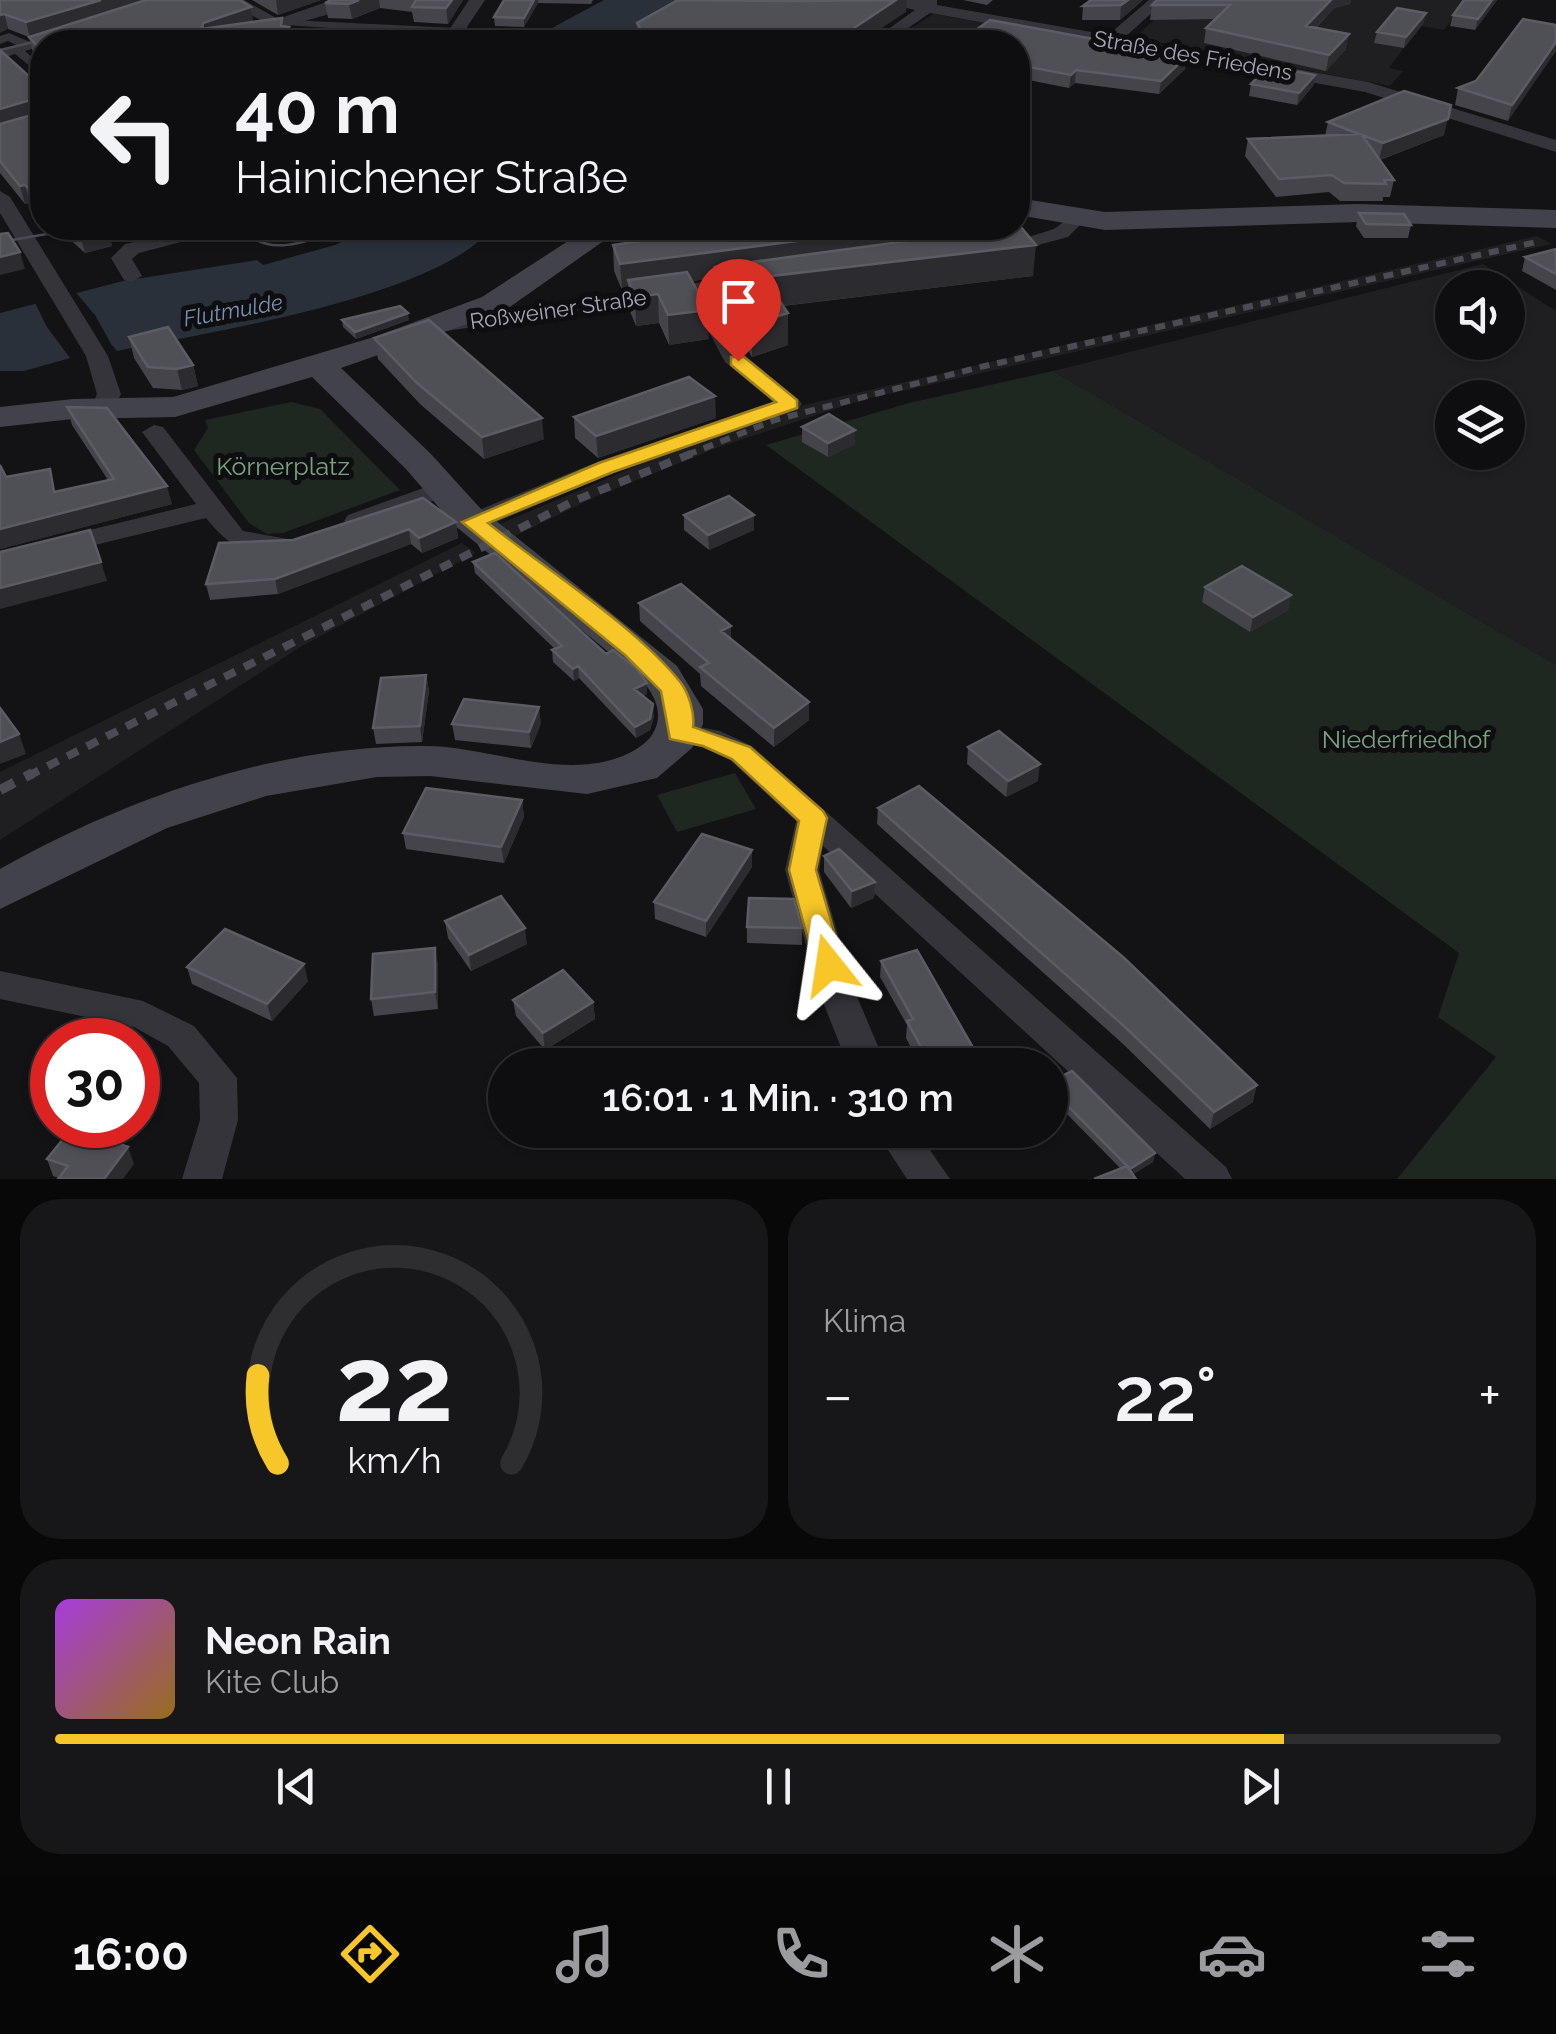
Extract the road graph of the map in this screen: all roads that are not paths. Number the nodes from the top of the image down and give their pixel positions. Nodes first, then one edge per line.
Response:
1 (233, 0) edge
2 (344, 0) edge
3 (477, 0) edge
4 (883, 0) edge
5 (950, 0) edge
6 (1158, 0) edge
7 (928, 4) edge
8 (282, 24) junction
9 (260, 30) edge
10 (360, 30) edge
11 (457, 30) edge
12 (894, 30) edge
13 (0, 40) edge
14 (1112, 40) junction
15 (30, 46) edge
16 (23, 48) junction
17 (0, 55) edge
18 (30, 57) edge
19 (1551, 142) edge
20 (0, 197) edge
21 (1030, 208) edge
22 (1077, 218) junction
23 (1556, 219) edge
24 (30, 227) edge
25 (30, 233) edge
26 (38, 240) edge
27 (169, 240) edge
28 (590, 240) edge
29 (0, 242) edge
30 (978, 252) edge
31 (131, 276) dead end
32 (768, 280) edge
33 (697, 290) junction
34 (446, 324) junction
35 (318, 365) junction
36 (131, 416) junction
37 (0, 418) edge
38 (443, 489) junction
39 (209, 508) junction
40 (472, 522) junction
41 (334, 530) edge
42 (297, 543) edge
43 (0, 560) edge
44 (679, 733) junction
45 (813, 818) junction
46 (0, 890) edge
47 (0, 986) edge
48 (860, 1048) edge
49 (907, 1148) edge
50 (202, 1179) edge
51 (930, 1179) edge
52 (1212, 1179) edge

1 - 8 street
2 - 8 street
3 - 11 street
4 - 7 street, Straße des Friedens
5 - 7 street
6 - 14 street
7 - 12 street
7 - 14 street, Straße des Friedens
8 - 9 street
8 - 10 street
13 - 16 street
14 - 19 street, Straße des Friedens
15 - 16 street
16 - 17 street
16 - 18 street
20 - 24 street
21 - 22 main road
22 - 23 main road
22 - 30 street
25 - 29 street
26 - 36 street
27 - 31 street
28 - 34 main road
32 - 33 street, Roßweiner Straße
33 - 34 street, Roßweiner Straße
33 - 40 street
34 - 35 main road
35 - 36 main road
35 - 38 main road
36 - 37 main road
36 - 39 street
38 - 40 main road
38 - 41 street
39 - 42 street
39 - 43 street
40 - 44 main road
44 - 45 street
44 - 46 main road
45 - 48 street
45 - 52 street
47 - 50 street
49 - 51 street

